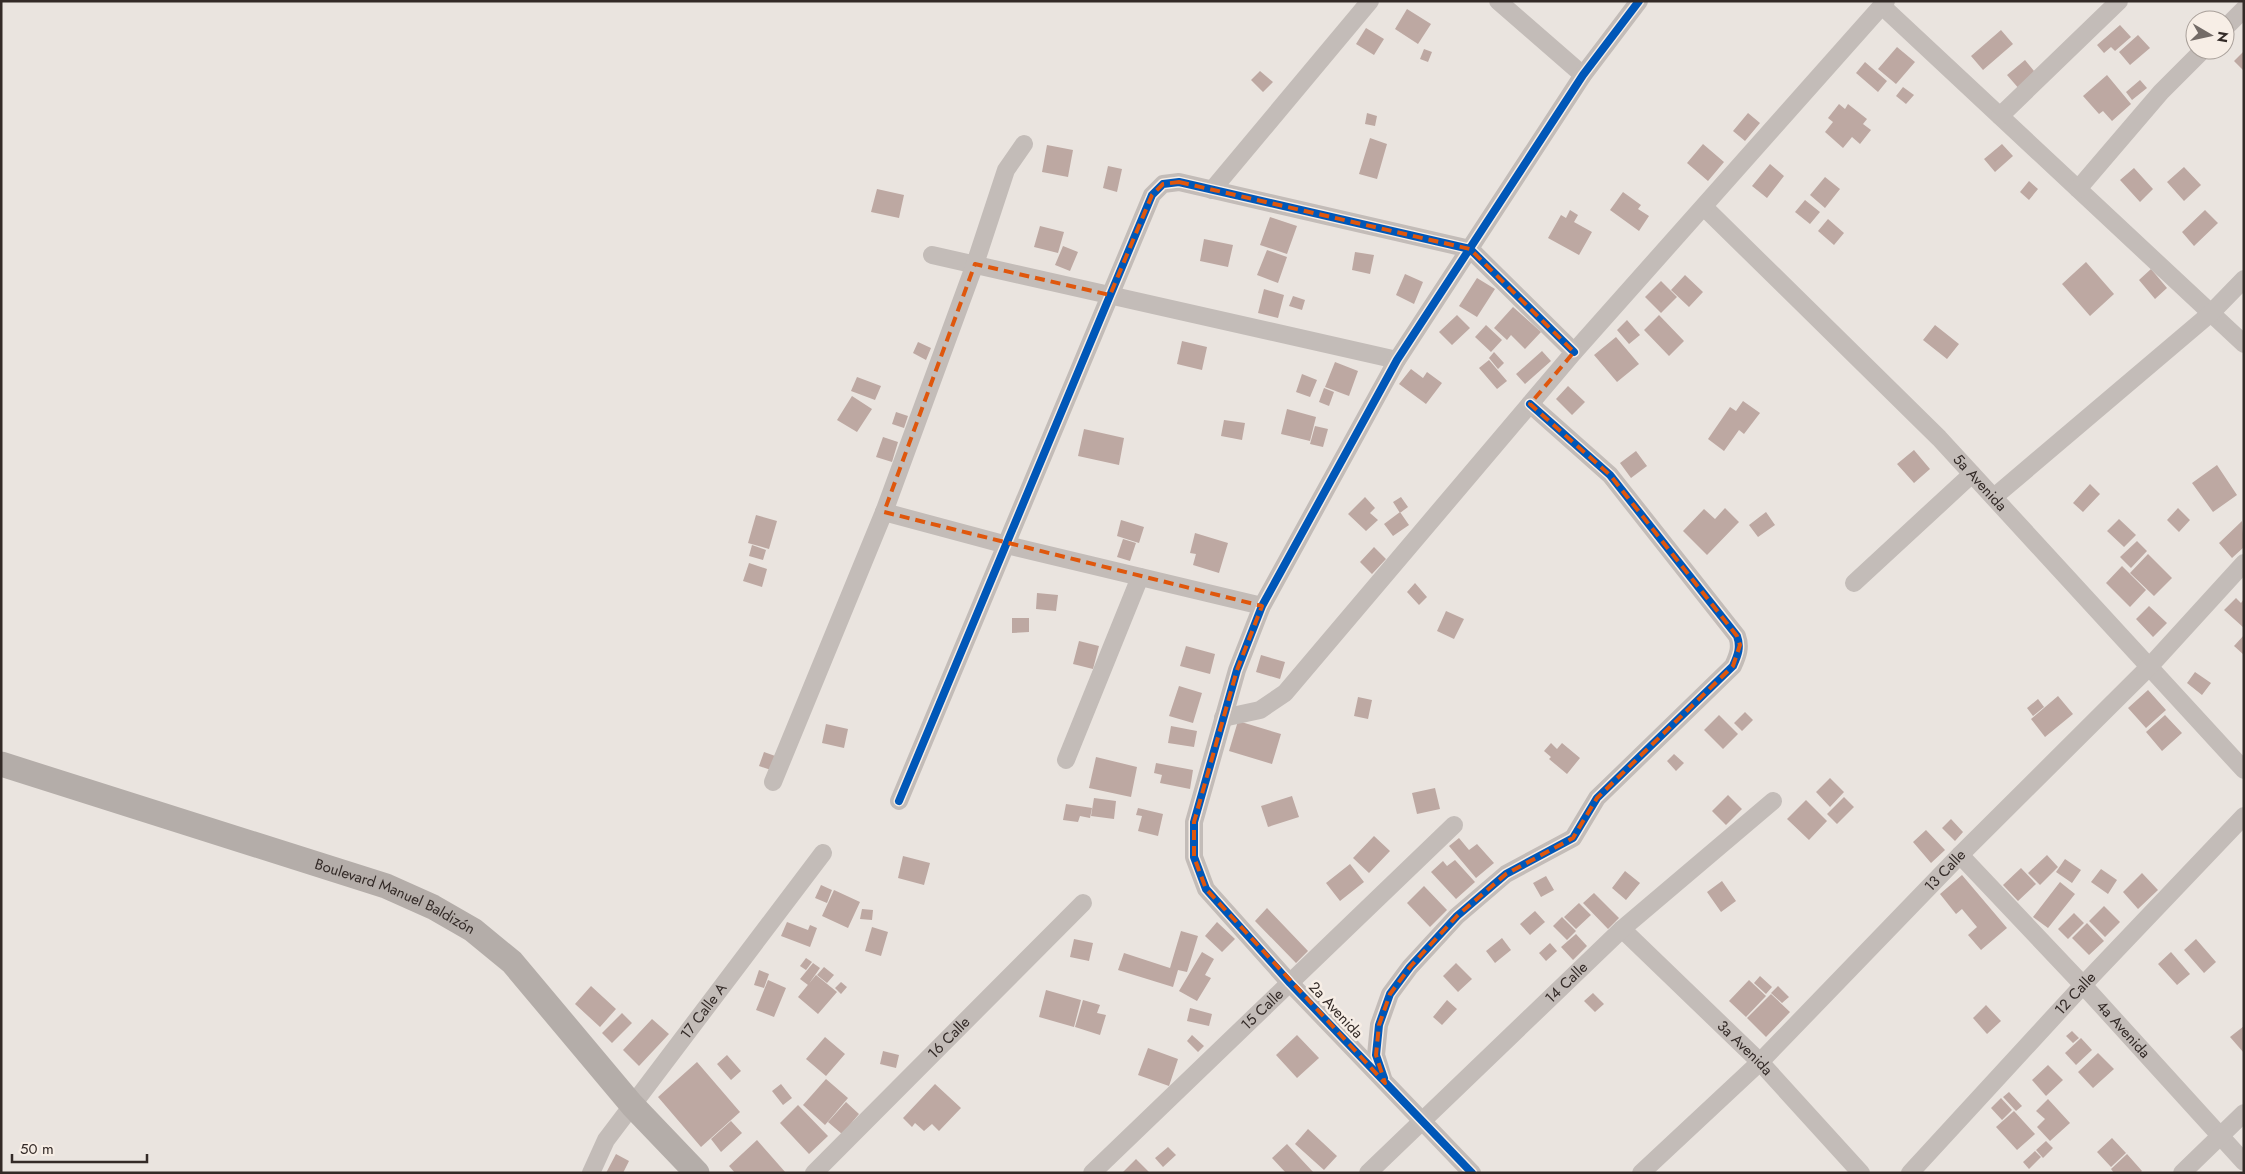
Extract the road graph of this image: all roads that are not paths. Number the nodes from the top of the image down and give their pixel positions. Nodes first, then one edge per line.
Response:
1 (1370, 1) edge
2 (1498, 1) edge
3 (1639, 1) edge
4 (2119, 1) edge
5 (1884, 4) edge
6 (2244, 9) edge
7 (2235, 18) edge
8 (2193, 60) edge
9 (1583, 75) junction
10 (2000, 116) junction
11 (1024, 144) dead end
12 (2078, 189) junction
13 (1212, 190) junction
14 (1704, 207) junction
15 (1470, 249) junction
16 (932, 254) dead end
17 (974, 264) junction
18 (2244, 279) edge
19 (1110, 295) junction
20 (2211, 313) junction
21 (2244, 344) edge
22 (1574, 352) junction
23 (1397, 360) junction
24 (1530, 404) junction
25 (1972, 474) junction
26 (1994, 497) junction
27 (884, 512) junction
28 (1007, 545) junction
29 (2244, 563) edge
30 (1140, 577) junction
31 (1854, 582) dead end
32 (1262, 606) junction
33 (2150, 666) junction
34 (1223, 718) junction
35 (1066, 760) dead end
36 (1, 764) edge
37 (2244, 770) edge
38 (773, 782) dead end
39 (899, 801) dead end
40 (1773, 801) dead end
41 (2244, 816) edge
42 (1454, 825) dead end
43 (823, 853) dead end
44 (1960, 855) junction
45 (1083, 903) dead end
46 (1622, 929) junction
47 (1290, 983) junction
48 (2083, 985) junction
49 (1760, 1062) junction
50 (1385, 1083) junction
51 (632, 1105) junction
52 (2244, 1113) edge
53 (1422, 1121) junction
54 (2220, 1137) junction
55 (2244, 1162) edge
56 (591, 1173) edge
57 (697, 1173) edge
58 (814, 1173) edge
59 (1092, 1173) edge
60 (1368, 1173) edge
61 (1472, 1173) edge
62 (1641, 1173) edge
63 (1861, 1173) edge
64 (1910, 1173) edge
65 (2182, 1173) edge

1 - 13 street
2 - 9 street
3 - 9 street
4 - 10 street
5 - 10 street
5 - 14 street
6 - 7 street
8 - 12 street
9 - 15 street
10 - 12 street
11 - 17 street
12 - 20 street
13 - 15 street
13 - 19 street
14 - 22 street
14 - 25 street, 5a Avenida
15 - 22 street
15 - 23 street
16 - 17 street
17 - 19 street
17 - 27 street
18 - 20 street
19 - 23 street
19 - 28 street
20 - 21 street
20 - 26 street
22 - 24 street
23 - 32 street
24 - 34 street
24 - 50 street
25 - 26 street, 5a Avenida
25 - 31 street
26 - 33 street, 5a Avenida
27 - 28 street
27 - 38 street
28 - 30 street
28 - 39 street
29 - 33 street, 13 Calle
30 - 32 street
30 - 35 street
32 - 34 street
33 - 37 street, 5a Avenida
33 - 44 street, 13 Calle
34 - 47 street, 2a Avenida
36 - 51 main road, Boulevard Manuel Baldizón
40 - 46 street, 14 Calle
41 - 48 street, 12 Calle
42 - 47 street, 15 Calle
43 - 51 street, 17 Calle A
44 - 48 street, 4a Avenida
44 - 49 street, 13 Calle
45 - 58 street, 16 Calle
46 - 49 street, 3a Avenida
46 - 53 street, 14 Calle
47 - 50 street, 2a Avenida
47 - 59 street, 15 Calle
48 - 54 street, 4a Avenida
48 - 64 street, 12 Calle
49 - 62 street, 13 Calle
49 - 63 street, 3a Avenida
50 - 53 street, 2a Avenida
51 - 56 street, 17 Calle A
51 - 57 main road, Boulevard Manuel Baldizón
52 - 54 street
53 - 60 street, 14 Calle
53 - 61 street, 2a Avenida
54 - 55 street, 4a Avenida
54 - 65 street

